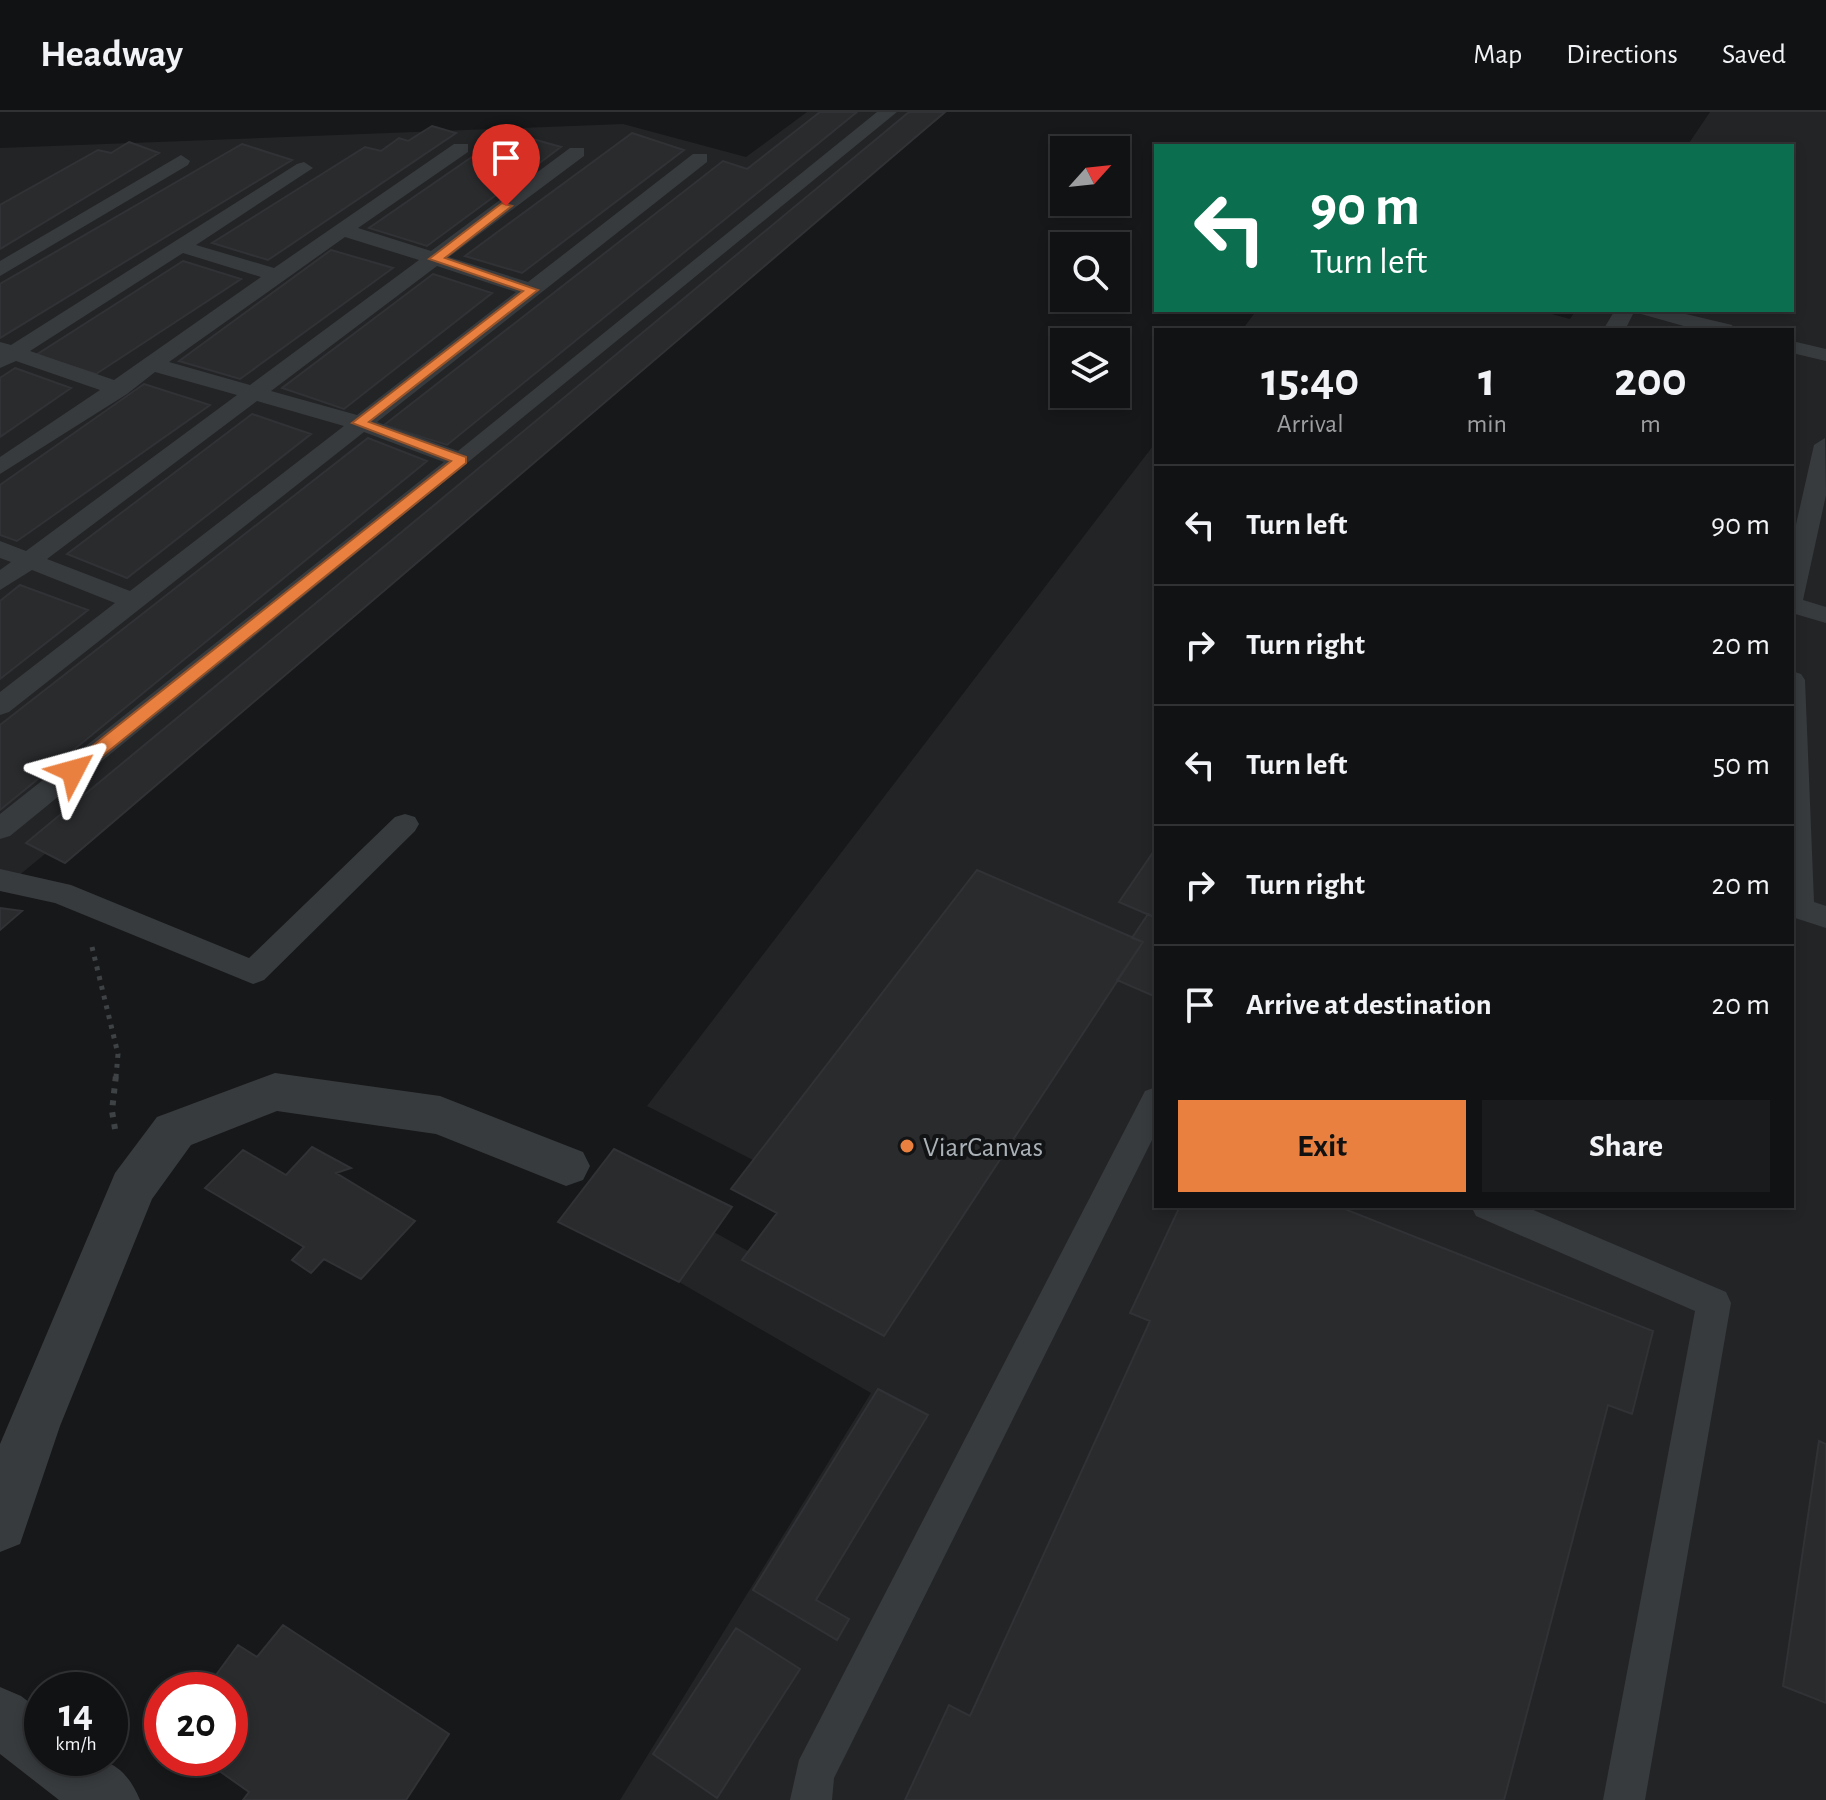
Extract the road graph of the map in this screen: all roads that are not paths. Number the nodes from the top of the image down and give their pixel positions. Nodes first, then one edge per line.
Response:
1 (888, 112) edge
2 (461, 148) dead end
3 (577, 152) dead end
4 (700, 158) dead end
5 (181, 161) dead end
6 (304, 168) dead end
7 (341, 229) junction
8 (180, 246) junction
9 (436, 259) junction
10 (0, 270) edge
11 (275, 275) junction
12 (532, 290) junction
13 (1651, 312) edge
14 (1716, 328) edge
15 (1794, 347) edge
16 (5, 354) edge
17 (1826, 355) edge
18 (152, 364) junction
19 (119, 389) junction
20 (252, 395) junction
21 (359, 423) junction
22 (1825, 445) edge
23 (461, 460) junction
24 (0, 467) edge
25 (0, 549) edge
26 (28, 561) junction
27 (0, 582) edge
28 (1794, 589) edge
29 (132, 601) junction
30 (1794, 606) edge
31 (1826, 615) edge
32 (0, 706) edge
33 (1794, 737) edge
34 (405, 824) dead end
35 (0, 829) edge
36 (0, 880) edge
37 (1826, 917) edge
38 (1154, 1104) edge
39 (566, 1166) dead end
40 (1493, 1208) edge
41 (0, 1525) edge
42 (0, 1717) edge
43 (24, 1735) edge
44 (78, 1776) edge
45 (109, 1800) edge
46 (811, 1800) edge
47 (1624, 1800) edge

1 - 23 lane
2 - 7 lane
3 - 9 lane
4 - 12 lane
5 - 10 lane
6 - 8 lane
7 - 9 lane
7 - 11 lane
8 - 11 lane
8 - 16 lane
9 - 12 lane
9 - 20 lane
11 - 18 lane
12 - 21 lane
13 - 14 lane
15 - 17 lane
16 - 19 lane
18 - 19 lane
18 - 20 lane
19 - 24 lane
20 - 21 lane
20 - 26 lane
21 - 23 lane
21 - 29 lane
22 - 28 lane
23 - 35 lane
25 - 26 lane
26 - 27 lane
26 - 29 lane
29 - 32 lane
30 - 31 lane
33 - 37 lane
34 - 36 lane
38 - 46 lane
39 - 41 street
40 - 47 lane
42 - 43 street
44 - 45 street

